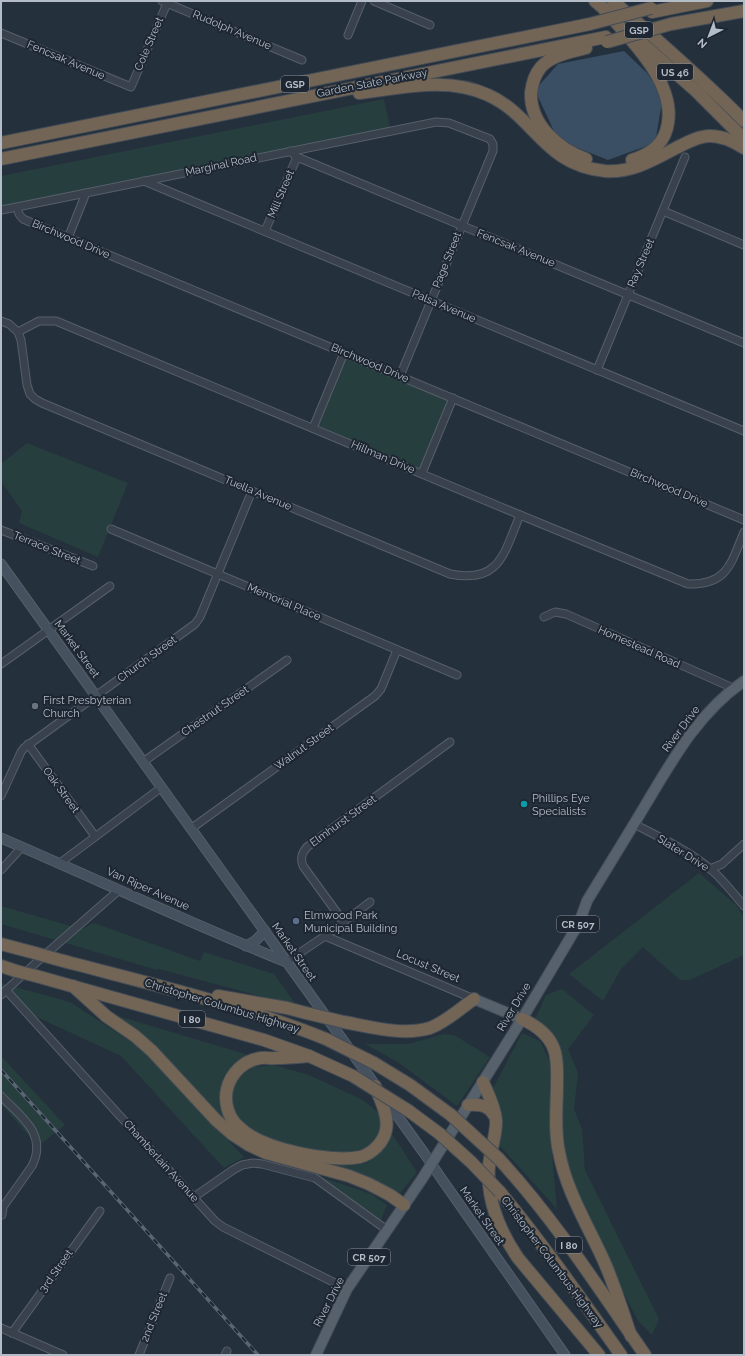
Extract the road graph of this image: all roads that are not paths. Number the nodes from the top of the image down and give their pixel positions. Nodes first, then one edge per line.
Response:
1 (362, 1) edge
2 (374, 1) edge
3 (623, 1) edge
4 (677, 1) edge
5 (707, 1) edge
6 (166, 2) edge
7 (604, 4) edge
8 (652, 10) junction
9 (744, 11) edge
10 (430, 25) dead end
11 (1, 33) edge
12 (348, 35) dead end
13 (607, 39) junction
14 (669, 50) junction
15 (302, 60) dead end
16 (131, 88) joint
17 (266, 105) junction
18 (744, 121) edge
19 (744, 139) edge
20 (1, 143) edge
21 (493, 144) joint
22 (744, 148) edge
23 (290, 151) junction
24 (297, 157) junction
25 (685, 157) dead end
26 (1, 159) edge
27 (144, 180) junction
28 (86, 193) junction
29 (17, 206) junction
30 (1, 210) edge
31 (663, 211) junction
32 (461, 226) junction
33 (265, 231) junction
34 (68, 238) junction
35 (744, 245) edge
36 (628, 294) junction
37 (431, 300) junction
38 (1, 321) edge
39 (18, 332) junction
40 (744, 342) edge
41 (344, 352) junction
42 (597, 370) junction
43 (400, 376) junction
44 (453, 398) junction
45 (313, 428) junction
46 (744, 431) edge
47 (422, 473) junction
48 (252, 491) junction
49 (520, 515) junction
50 (744, 520) edge
51 (111, 529) dead end
52 (1, 530) edge
53 (744, 532) edge
54 (1, 564) edge
55 (93, 566) dead end
56 (218, 574) junction
57 (110, 586) dead end
58 (544, 617) dead end
59 (49, 630) junction
60 (397, 650) junction
61 (287, 660) dead end
62 (1, 664) edge
63 (457, 676) dead end
64 (744, 681) edge
65 (734, 688) junction
66 (96, 696) junction
67 (450, 742) dead end
68 (28, 744) junction
69 (143, 762) junction
70 (162, 787) junction
71 (1, 796) edge
72 (634, 824) junction
73 (192, 828) junction
74 (95, 836) junction
75 (1, 838) edge
76 (744, 844) edge
77 (22, 847) junction
78 (60, 863) junction
79 (710, 869) junction
80 (1, 870) edge
81 (119, 890) junction
82 (370, 902) dead end
83 (744, 906) edge
84 (343, 921) junction
85 (265, 931) junction
86 (325, 936) junction
87 (1, 944) edge
88 (246, 946) junction
89 (37, 956) junction
90 (286, 962) junction
91 (1, 966) edge
92 (147, 984) junction
93 (74, 986) junction
94 (3, 993) edge
95 (474, 999) junction
96 (522, 1019) junction
97 (310, 1056) junction
98 (483, 1082) junction
99 (375, 1086) junction
100 (1, 1096) edge
101 (468, 1105) junction
102 (496, 1121) junction
103 (432, 1164) junction
104 (194, 1197) junction
105 (404, 1205) junction
106 (100, 1210) dead end
107 (2, 1215) dead end
108 (388, 1230) junction
109 (170, 1278) dead end
110 (348, 1289) junction
111 (1, 1328) edge
112 (12, 1333) junction
113 (632, 1336) junction
114 (63, 1355) edge
115 (139, 1355) edge
116 (316, 1355) edge
117 (566, 1355) edge
118 (599, 1355) edge
119 (621, 1355) edge
120 (645, 1355) edge

1 - 12 street
2 - 10 street
3 - 14 highway
4 - 8 highway
5 - 8 highway, Garden State Parkway / GSP
6 - 15 street, Rudolph Avenue
6 - 16 street, Cole Street
7 - 13 highway
7 - 14 highway, US 46
7 - 19 highway, US 46
8 - 20 highway, Garden State Parkway / GSP, bridge
9 - 13 highway, Garden State Parkway / GSP, bridge
11 - 16 street, Fencsak Avenue
13 - 17 highway, Garden State Parkway / GSP
14 - 18 highway, US 46
17 - 22 highway
17 - 26 highway, Garden State Parkway / GSP
21 - 23 street, Marginal Road
21 - 32 street, Page Street
23 - 24 street, Fencsak Avenue
23 - 27 street, Marginal Road
24 - 32 street, Fencsak Avenue
24 - 33 street, Mill Street
25 - 31 street, Ray Street
27 - 28 street, Marginal Road
27 - 33 street, Palsa Avenue
28 - 29 street, Marginal Road
28 - 34 street
29 - 30 street
29 - 34 street, Birchwood Drive
31 - 35 street
31 - 36 street, Ray Street
32 - 36 street, Fencsak Avenue
32 - 37 street, Page Street
33 - 37 street, Palsa Avenue
34 - 41 street, Birchwood Drive
36 - 40 street, Fencsak Avenue
36 - 42 street, Ray Street
37 - 42 street, Palsa Avenue
37 - 43 street, Page Street
38 - 39 street
39 - 45 street, Hillman Drive
39 - 48 street, Tuella Avenue
41 - 43 street, Birchwood Drive
41 - 45 street
42 - 46 street, Palsa Avenue
43 - 44 street, Birchwood Drive
44 - 47 street
44 - 50 street, Birchwood Drive
45 - 47 street, Hillman Drive
47 - 49 street, Hillman Drive
48 - 49 street, Tuella Avenue
48 - 56 street, Church Street
49 - 53 street, Hillman Drive
51 - 56 street, Memorial Place
52 - 55 street, Terrace Street
54 - 59 main road, Market Street
56 - 60 street, Memorial Place
56 - 66 street, Church Street
57 - 59 street
58 - 65 street, Homestead Road
59 - 62 street
59 - 66 main road, Market Street
60 - 63 street, Memorial Place
60 - 73 street, Walnut Street
61 - 69 street, Chestnut Street
64 - 65 main road, River Drive / CR 507
65 - 72 main road, River Drive / CR 507
66 - 68 street, Church Street
66 - 69 main road, Market Street
67 - 84 street, Elmhurst Street
68 - 71 street, Church Street
68 - 74 street, Oak Street
69 - 70 main road, Market Street
70 - 73 main road, Market Street
70 - 74 street
72 - 79 street, Slater Drive
72 - 96 main road, River Drive / CR 507
73 - 85 main road, Market Street
74 - 78 street
75 - 77 main road, Van Riper Avenue
76 - 79 street
77 - 78 main road, Van Riper Avenue
77 - 80 street
78 - 81 main road, Van Riper Avenue
79 - 83 street, Slater Drive
81 - 88 main road, Van Riper Avenue
81 - 89 street
82 - 84 street
84 - 86 street
85 - 88 main road
85 - 90 main road, Market Street
86 - 90 street
86 - 95 street, Locust Street
87 - 89 highway, Christopher Columbus Highway / I 80
88 - 90 main road, Van Riper Avenue
89 - 92 highway, Christopher Columbus Highway / I 80, bridge
89 - 94 street
90 - 99 main road, Market Street
91 - 93 highway, Christopher Columbus Highway / I 80, bridge
92 - 95 highway, bridge
92 - 113 highway, Christopher Columbus Highway / I 80, bridge
93 - 97 highway, Christopher Columbus Highway / I 80
93 - 105 highway
94 - 104 street, Chamberlain Avenue
95 - 96 main road, Locust Street
96 - 98 main road, River Drive / CR 507
96 - 113 highway
97 - 99 highway
97 - 119 highway, Christopher Columbus Highway / I 80, bridge
98 - 101 main road, River Drive / CR 507
98 - 102 highway
99 - 103 main road, Market Street
100 - 107 street
101 - 102 highway
101 - 103 main road, River Drive / CR 507
102 - 118 highway
103 - 105 main road, River Drive / CR 507
103 - 117 main road, Market Street
104 - 108 street
104 - 110 street, Chamberlain Avenue
105 - 108 main road, River Drive / CR 507
106 - 112 street, 3rd Street
108 - 110 main road, River Drive / CR 507
109 - 115 street, 2nd Street
110 - 116 main road, River Drive / CR 507
111 - 112 street
112 - 114 street
113 - 120 highway, Christopher Columbus Highway / I 80

